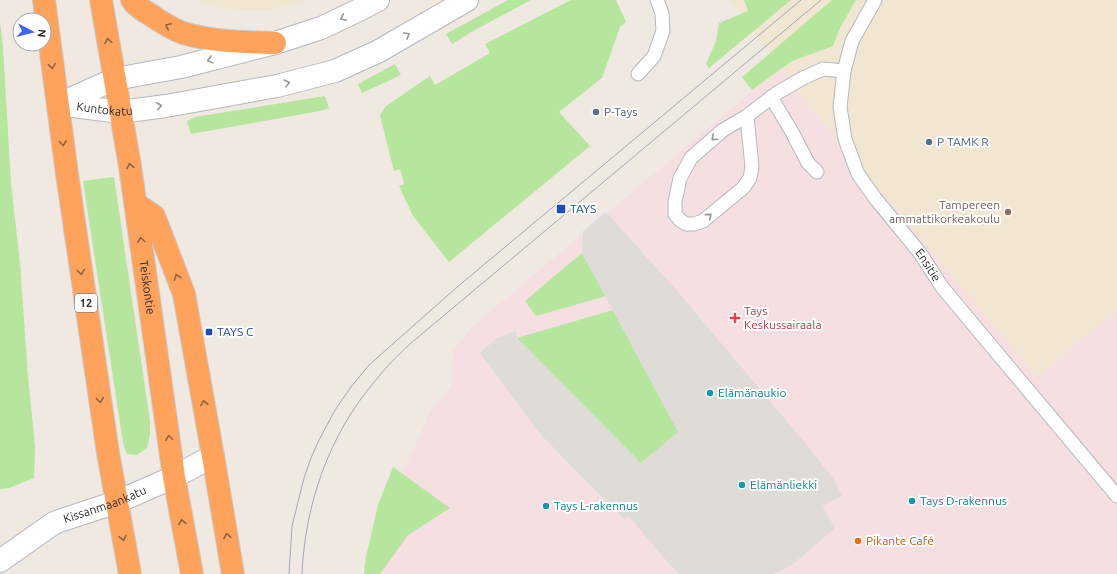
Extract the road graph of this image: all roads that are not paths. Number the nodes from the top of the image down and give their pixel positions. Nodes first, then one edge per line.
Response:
1 (44, 0) edge
2 (101, 0) edge
3 (132, 0) edge
4 (378, 0) edge
5 (467, 0) edge
6 (657, 0) edge
7 (875, 0) edge
8 (275, 43) junction
9 (844, 71) junction
10 (638, 74) dead end
11 (115, 79) junction
12 (771, 97) junction
13 (58, 104) junction
14 (120, 112) junction
15 (747, 116) junction
16 (817, 172) dead end
17 (136, 204) junction
18 (213, 456) junction
19 (174, 476) junction
20 (1117, 496) edge
21 (117, 502) junction
22 (0, 562) edge
23 (130, 574) edge
24 (192, 574) edge
25 (233, 574) edge

1 -> 13 highway, 12
11 -> 2 highway, Teiskontie
8 -> 3 highway
4 -> 8 street, Kuntokatu
14 -> 5 street, Kuntokatu
6 - 10 lane
7 - 9 lane, Ensitie
8 -> 11 street, Kuntokatu
9 - 12 lane
9 - 20 lane, Ensitie
11 - 13 street, Kuntokatu
11 - 14 highway, Teiskontie
12 - 15 lane
12 - 16 lane
13 - 14 street, Kuntokatu
13 -> 21 highway, 12
17 -> 14 highway, Teiskontie
15 -> 15 lane
18 -> 17 highway
19 -> 17 highway, Teiskontie
18 - 19 street, Kissanmaankatu
25 -> 18 highway
19 - 21 street, Kissanmaankatu
24 -> 19 highway, Teiskontie
21 - 22 street, Kissanmaankatu
21 -> 23 highway, 12

